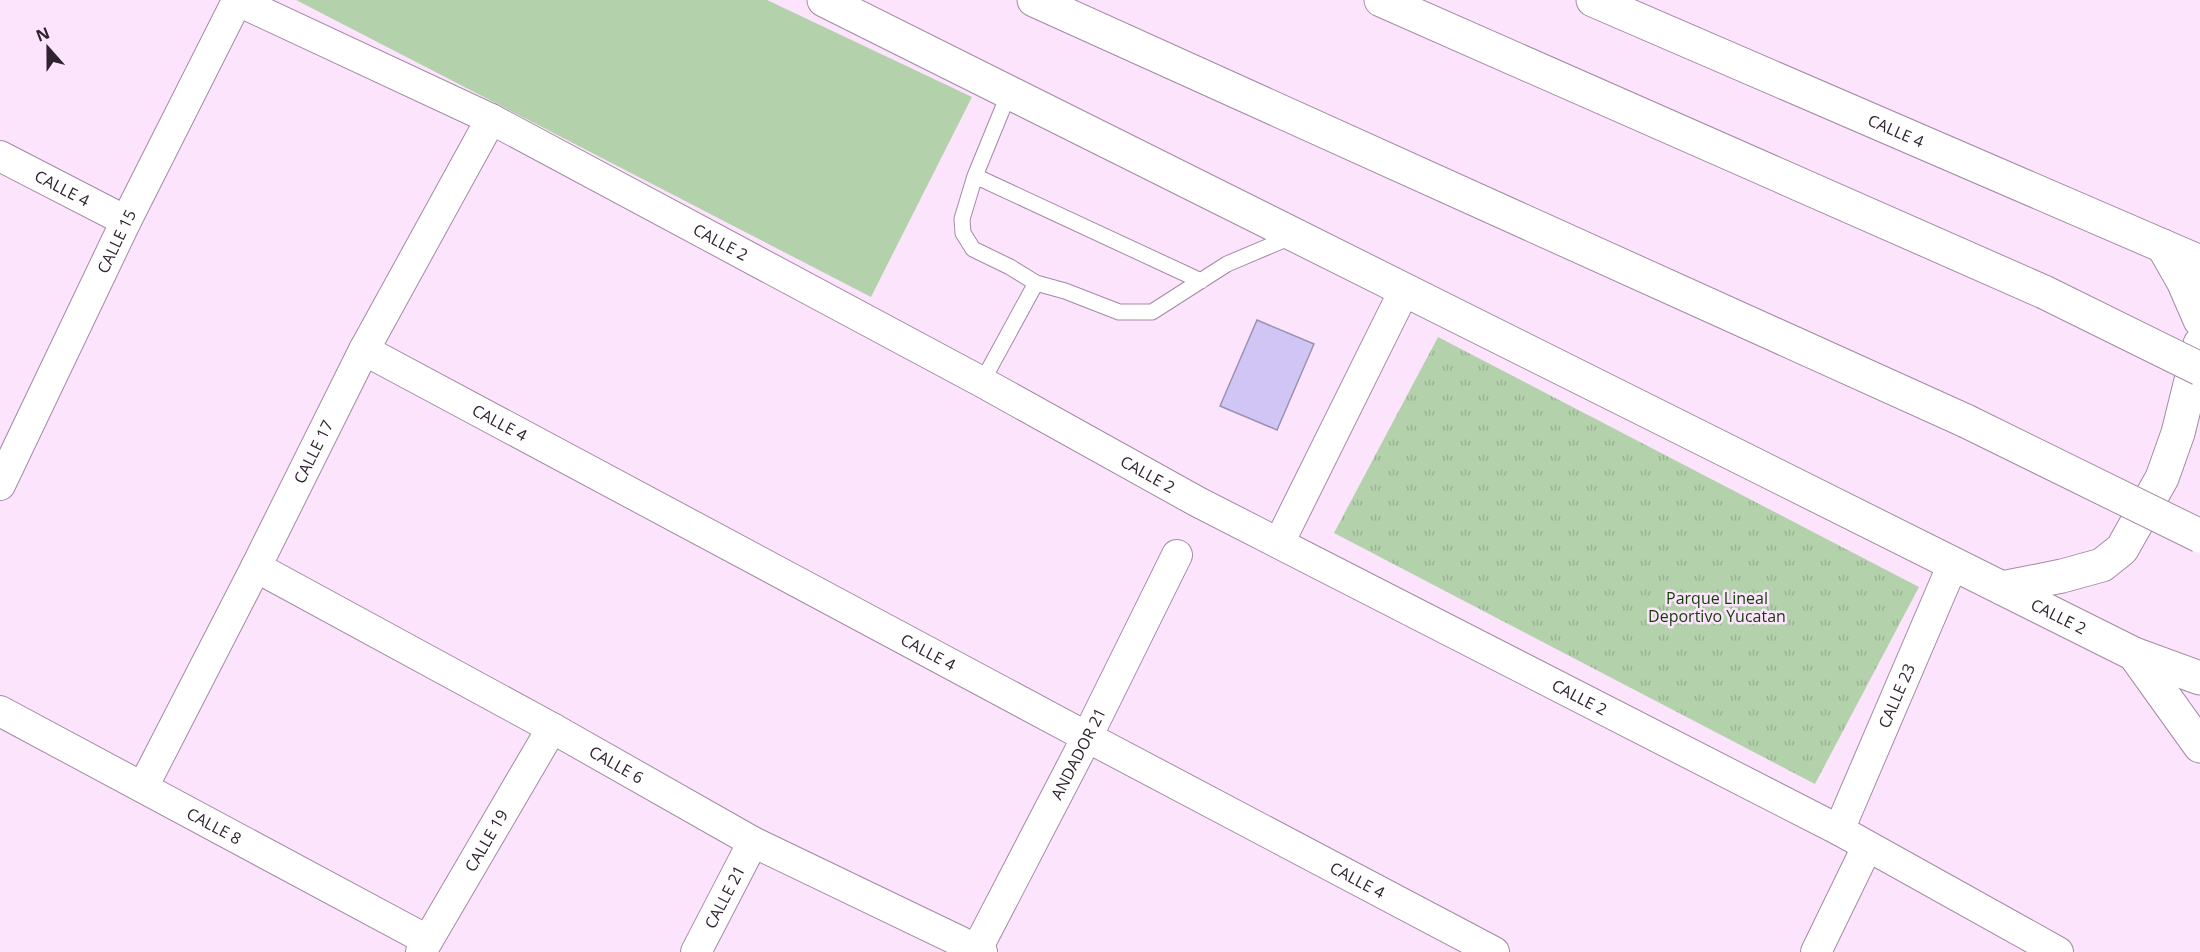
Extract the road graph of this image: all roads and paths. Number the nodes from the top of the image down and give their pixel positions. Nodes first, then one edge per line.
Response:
1 (237, 0) edge
2 (824, 0) edge
3 (1034, 0) edge
4 (1381, 0) edge
5 (1593, 0) edge
6 (1009, 93) junction
7 (491, 119) junction
8 (0, 156) edge
9 (975, 176) junction
10 (126, 221) junction
11 (1293, 236) junction
12 (2163, 246) junction
13 (2200, 262) edge
14 (1201, 281) junction
15 (1036, 283) junction
16 (1404, 291) junction
17 (2200, 320) edge
18 (2200, 344) edge
19 (364, 350) junction
20 (2200, 369) edge
21 (982, 382) junction
22 (9, 445) edge
23 (0, 485) edge
24 (2200, 536) edge
25 (1279, 543) junction
26 (1177, 555) dead end
27 (1953, 564) junction
28 (256, 567) junction
29 (2002, 588) junction
30 (2134, 654) junction
31 (2200, 678) edge
32 (0, 711) edge
33 (552, 728) junction
34 (1087, 738) junction
35 (2200, 746) edge
36 (143, 787) junction
37 (1839, 830) junction
38 (753, 842) junction
39 (1867, 847) junction
40 (424, 946) edge
41 (979, 951) edge
42 (696, 952) edge
43 (1494, 952) edge
44 (1816, 952) edge
45 (2058, 952) edge

1 - 7 street, CALLE 2
1 - 10 street, CALLE 15
2 - 6 main road, CALLE 2
3 - 24 main road, bridge
4 - 20 main road, bridge
5 - 12 main road, CALLE 4
6 - 9 lane
6 - 11 main road, CALLE 2
7 - 19 street, CALLE 17
7 - 21 street, CALLE 2
8 - 10 street, CALLE 4
9 - 14 lane
9 - 15 lane
10 - 22 street, CALLE 15
11 - 14 lane
11 - 16 main road, CALLE 2
12 - 13 main road, CALLE 4
12 - 17 main road
14 - 15 lane
15 - 21 lane
16 - 25 street
16 - 27 main road, CALLE 2
18 - 29 main road
19 - 28 street, CALLE 17
19 - 34 street, CALLE 4
21 - 25 street, CALLE 2
22 - 23 street, CALLE 15
25 - 37 street, CALLE 2
26 - 34 street, ANDADOR 21
27 - 29 main road, CALLE 2
27 - 37 street, CALLE 23
28 - 33 street, CALLE 6
28 - 36 street, CALLE 17
29 - 30 main road, CALLE 2
30 - 31 main road, CALLE 2
30 - 35 main road
32 - 36 street, CALLE 8
33 - 38 street, CALLE 6
33 - 40 street, CALLE 19
34 - 41 street, ANDADOR 21
34 - 43 street, CALLE 4
36 - 40 street, CALLE 8
37 - 39 street, CALLE 2
38 - 41 street, CALLE 6
38 - 42 street, CALLE 21
39 - 44 street
39 - 45 street, CALLE 2

